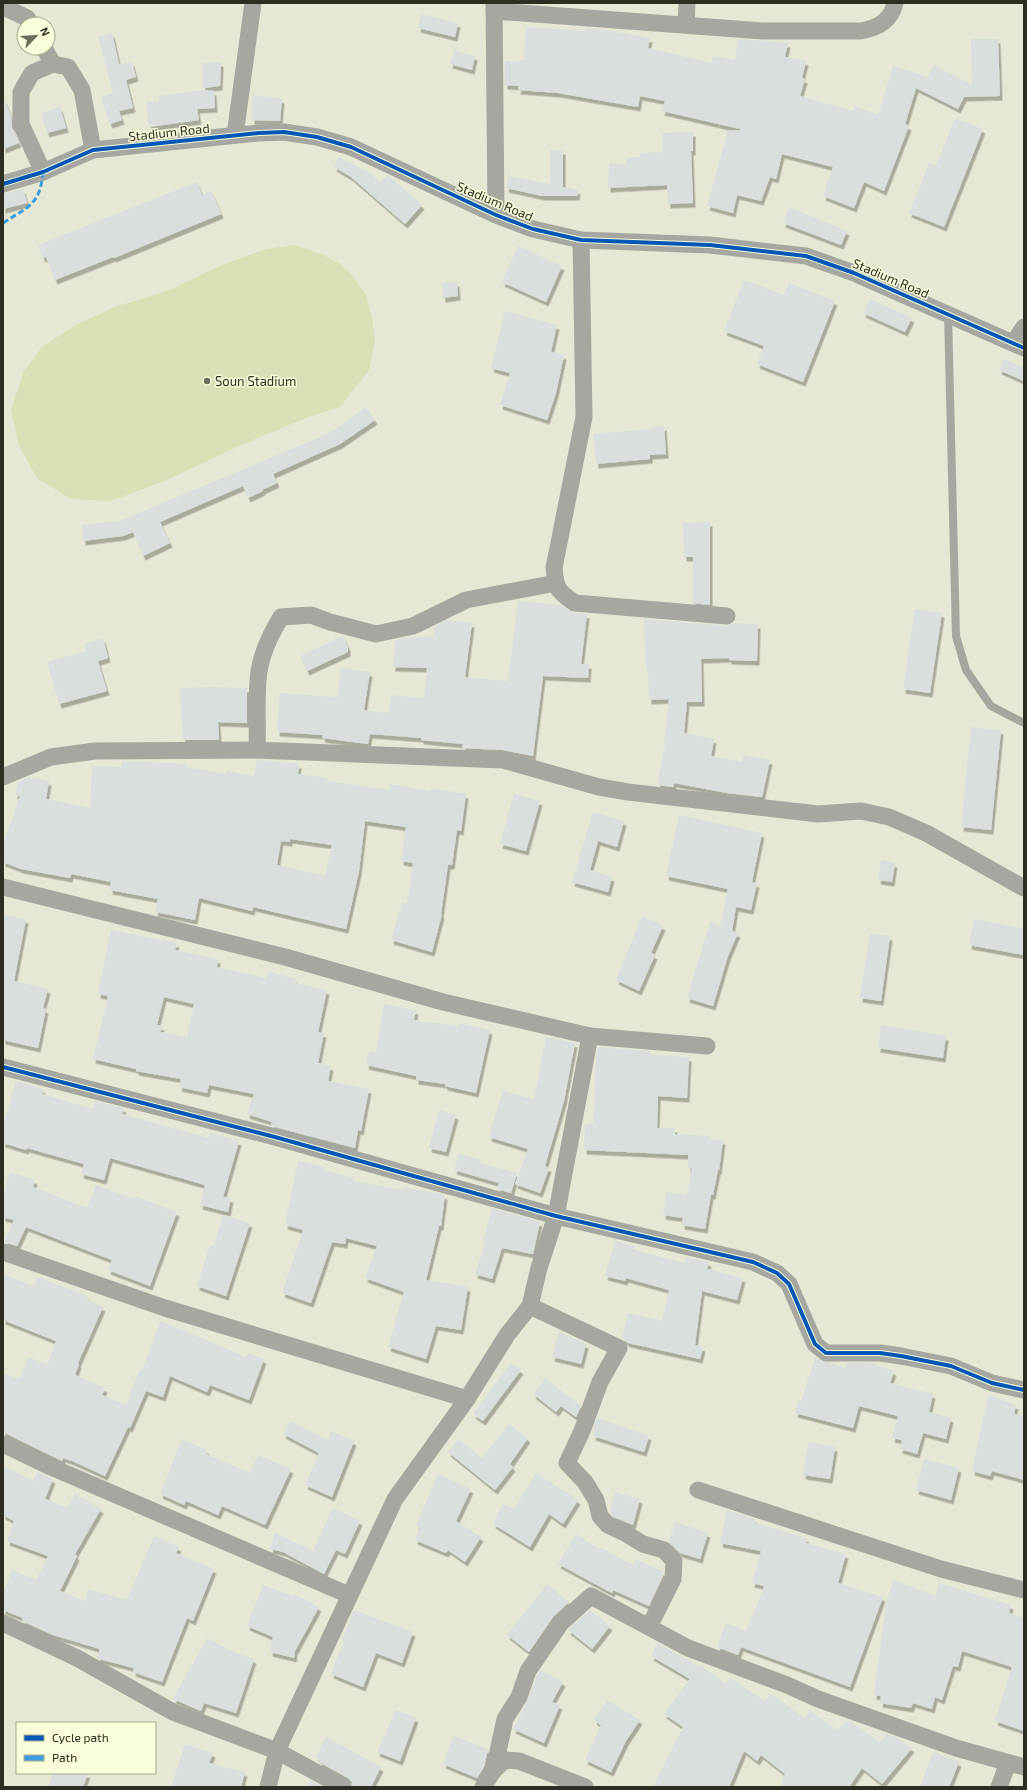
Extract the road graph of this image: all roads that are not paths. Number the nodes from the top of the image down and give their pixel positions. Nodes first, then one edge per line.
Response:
1 (253, 3) edge
2 (687, 3) edge
3 (895, 3) edge
4 (494, 7) edge
5 (3, 8) edge
6 (23, 16) edge
7 (686, 24) junction
8 (48, 56) edge
9 (53, 64) junction
10 (235, 135) junction
11 (93, 150) junction
12 (43, 172) junction
13 (3, 184) edge
14 (496, 215) junction
15 (581, 240) junction
16 (948, 314) junction
17 (1024, 327) edge
18 (1019, 345) edge
19 (556, 583) junction
20 (727, 616) dead end
21 (1024, 723) edge
22 (256, 750) junction
23 (3, 777) edge
24 (3, 887) edge
25 (1024, 888) edge
26 (590, 1036) junction
27 (707, 1046) dead end
28 (3, 1066) edge
29 (556, 1216) junction
30 (3, 1252) edge
31 (530, 1306) junction
32 (1024, 1390) edge
33 (467, 1399) junction
34 (3, 1444) edge
35 (698, 1490) dead end
36 (1024, 1590) edge
37 (349, 1595) junction
38 (3, 1623) edge
39 (649, 1627) junction
40 (276, 1751) junction
41 (1016, 1765) edge
42 (494, 1770) junction
43 (268, 1787) edge
44 (343, 1787) edge
45 (483, 1787) edge
46 (585, 1787) edge
47 (999, 1787) edge

1 - 10 street
2 - 7 street
3 - 7 street
4 - 7 street
4 - 14 street
5 - 6 street
8 - 9 street
9 - 11 street
9 - 12 street
10 - 11 street, Stadium Road
10 - 14 street, Stadium Road
11 - 12 street, Stadium Road
12 - 13 street, Stadium Road
14 - 15 street, Stadium Road
15 - 16 street, Stadium Road
15 - 19 street
16 - 18 street, Stadium Road
16 - 21 lane
17 - 18 street
19 - 20 street
19 - 22 street
22 - 23 street
22 - 25 street
24 - 26 street
26 - 27 street
26 - 29 street
28 - 29 street
29 - 31 street
29 - 32 street
30 - 33 street
31 - 33 street
31 - 39 street
33 - 37 street
34 - 37 street
35 - 36 street
37 - 40 street
38 - 40 street
39 - 41 street
39 - 42 street
40 - 43 street
40 - 44 street
41 - 47 street
42 - 45 street
42 - 46 street

